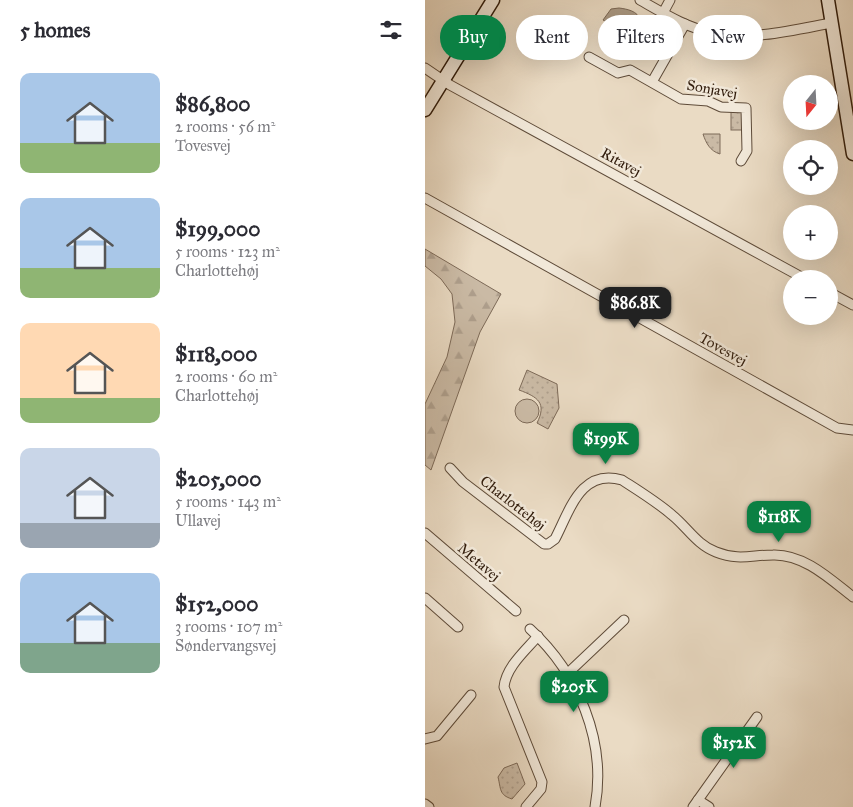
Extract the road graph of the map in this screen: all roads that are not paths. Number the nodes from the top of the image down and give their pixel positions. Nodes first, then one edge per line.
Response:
1 (493, 0) edge
2 (640, 0) edge
3 (670, 0) edge
4 (828, 0) edge
5 (663, 13) junction
6 (831, 23) junction
7 (685, 24) junction
8 (589, 57) dead end
9 (425, 68) edge
10 (443, 80) junction
11 (652, 82) junction
12 (425, 110) edge
13 (853, 154) edge
14 (741, 161) dead end
15 (425, 198) edge
16 (789, 270) edge
17 (838, 297) edge
18 (853, 305) edge
19 (853, 430) edge
20 (449, 468) dead end
21 (425, 533) edge
22 (853, 597) edge
23 (425, 598) edge
24 (516, 611) dead end
25 (624, 620) dead end
26 (458, 626) dead end
27 (530, 629) dead end
28 (538, 636) junction
29 (568, 673) junction
30 (471, 695) dead end
31 (757, 717) dead end
32 (425, 739) edge
33 (425, 804) edge
34 (695, 804) edge
35 (429, 807) edge
36 (526, 807) edge
37 (595, 807) edge
38 (709, 807) edge

1 - 10 street
2 - 5 street
3 - 5 street
4 - 6 street
5 - 7 street
6 - 7 street
6 - 13 street
7 - 11 street
8 - 11 street, Sonjavej
9 - 10 street, Ritavej
10 - 12 street
10 - 16 street, Ritavej
11 - 14 street, Sonjavej
15 - 19 street, Tovesvej
17 - 18 street
20 - 22 street, Charlottehøj
21 - 24 street, Metavej
23 - 26 street
25 - 29 street
27 - 28 street
28 - 29 street
28 - 36 street
29 - 37 street
30 - 32 street
31 - 34 street
33 - 35 street
34 - 38 street

